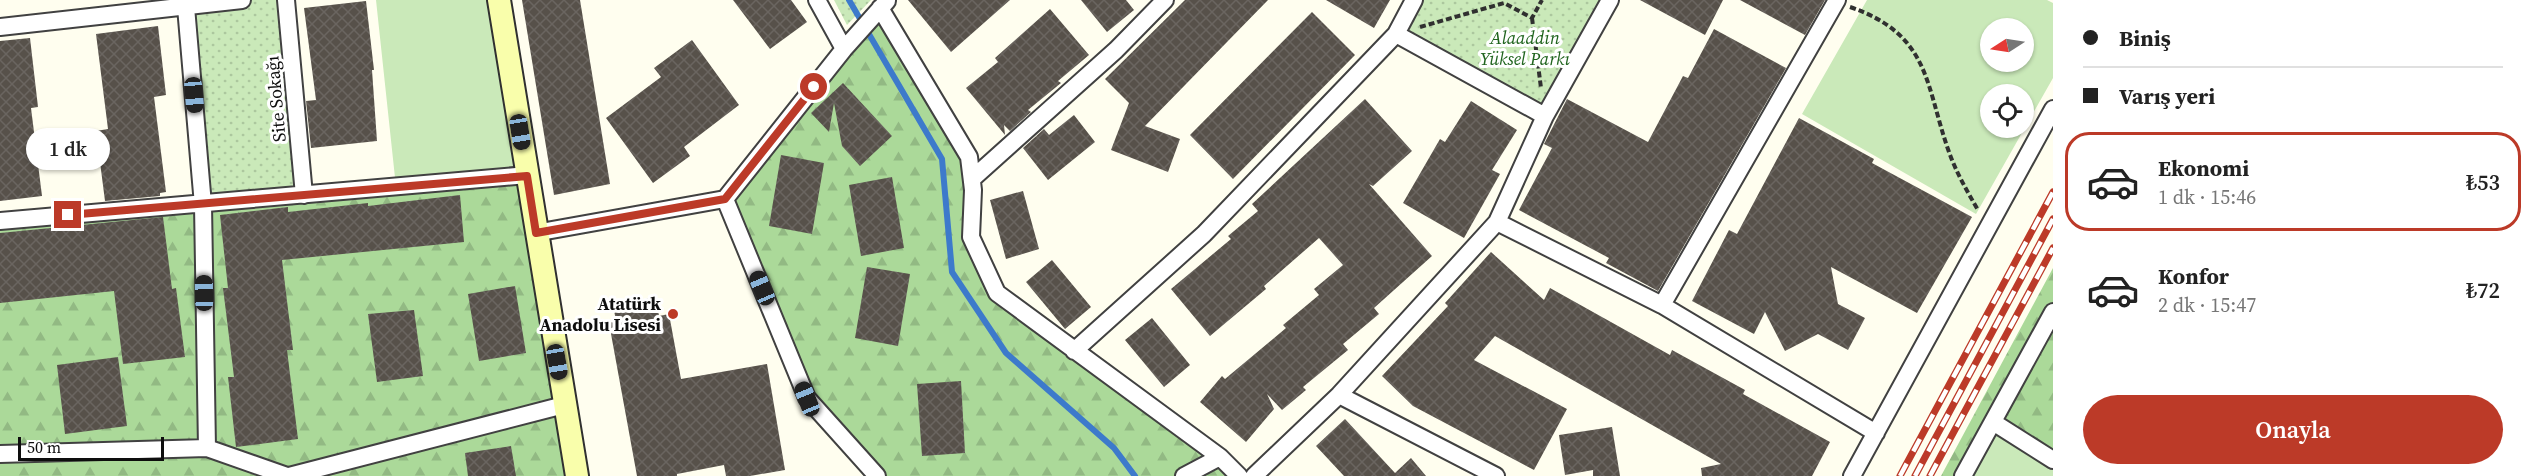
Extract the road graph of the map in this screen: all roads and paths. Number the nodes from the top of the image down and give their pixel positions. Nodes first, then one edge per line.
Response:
1 (242, 0) edge
2 (286, 0) edge
3 (499, 0) edge
4 (817, 0) edge
5 (1165, 0) edge
6 (1414, 0) edge
7 (1542, 0) edge
8 (1610, 0) edge
9 (1504, 1) edge
10 (1836, 1) edge
11 (884, 4) edge
12 (186, 7) junction
13 (1532, 18) junction
14 (0, 27) edge
15 (1396, 34) junction
16 (844, 49) junction
17 (2053, 109) edge
18 (1545, 116) junction
19 (527, 176) junction
20 (972, 179) junction
21 (304, 195) junction
22 (725, 199) junction
23 (202, 205) junction
24 (0, 221) edge
25 (1497, 222) junction
26 (1989, 229) junction
27 (536, 233) junction
28 (1662, 305) junction
29 (2053, 312) edge
30 (1074, 351) junction
31 (1339, 395) junction
32 (564, 405) junction
33 (1993, 422) junction
34 (1876, 434) junction
35 (207, 448) junction
36 (0, 454) edge
37 (1220, 457) junction
38 (2053, 460) edge
39 (288, 476) edge
40 (577, 476) edge
41 (877, 476) edge
42 (1184, 476) edge
43 (1239, 476) edge
44 (1254, 476) edge
45 (1496, 476) edge
46 (1852, 476) edge
47 (1963, 476) edge

1 - 12 street
2 - 21 street, Site Sokağı
3 - 19 main road
4 - 16 street
5 - 20 street
6 - 15 street
7 - 13 path
8 - 18 street
9 - 13 path
9 - 15 path
10 - 26 path
10 - 28 street
11 - 16 street
11 - 20 street
12 - 14 street
12 - 23 street
13 - 18 path
15 - 18 street
15 - 30 street
16 - 22 street
17 - 26 street
18 - 25 street
19 - 21 street
19 - 27 main road
20 - 30 street
21 - 23 street
22 - 27 street
22 - 41 street
23 - 24 street
23 - 35 street
25 - 28 street
25 - 31 street
26 - 34 street
27 - 32 main road
28 - 34 street
29 - 33 street
30 - 37 street
31 - 44 street
31 - 45 street
32 - 39 street
32 - 40 main road
33 - 38 street
33 - 47 street
34 - 46 street
35 - 36 street
35 - 39 street
37 - 42 street
37 - 43 street

